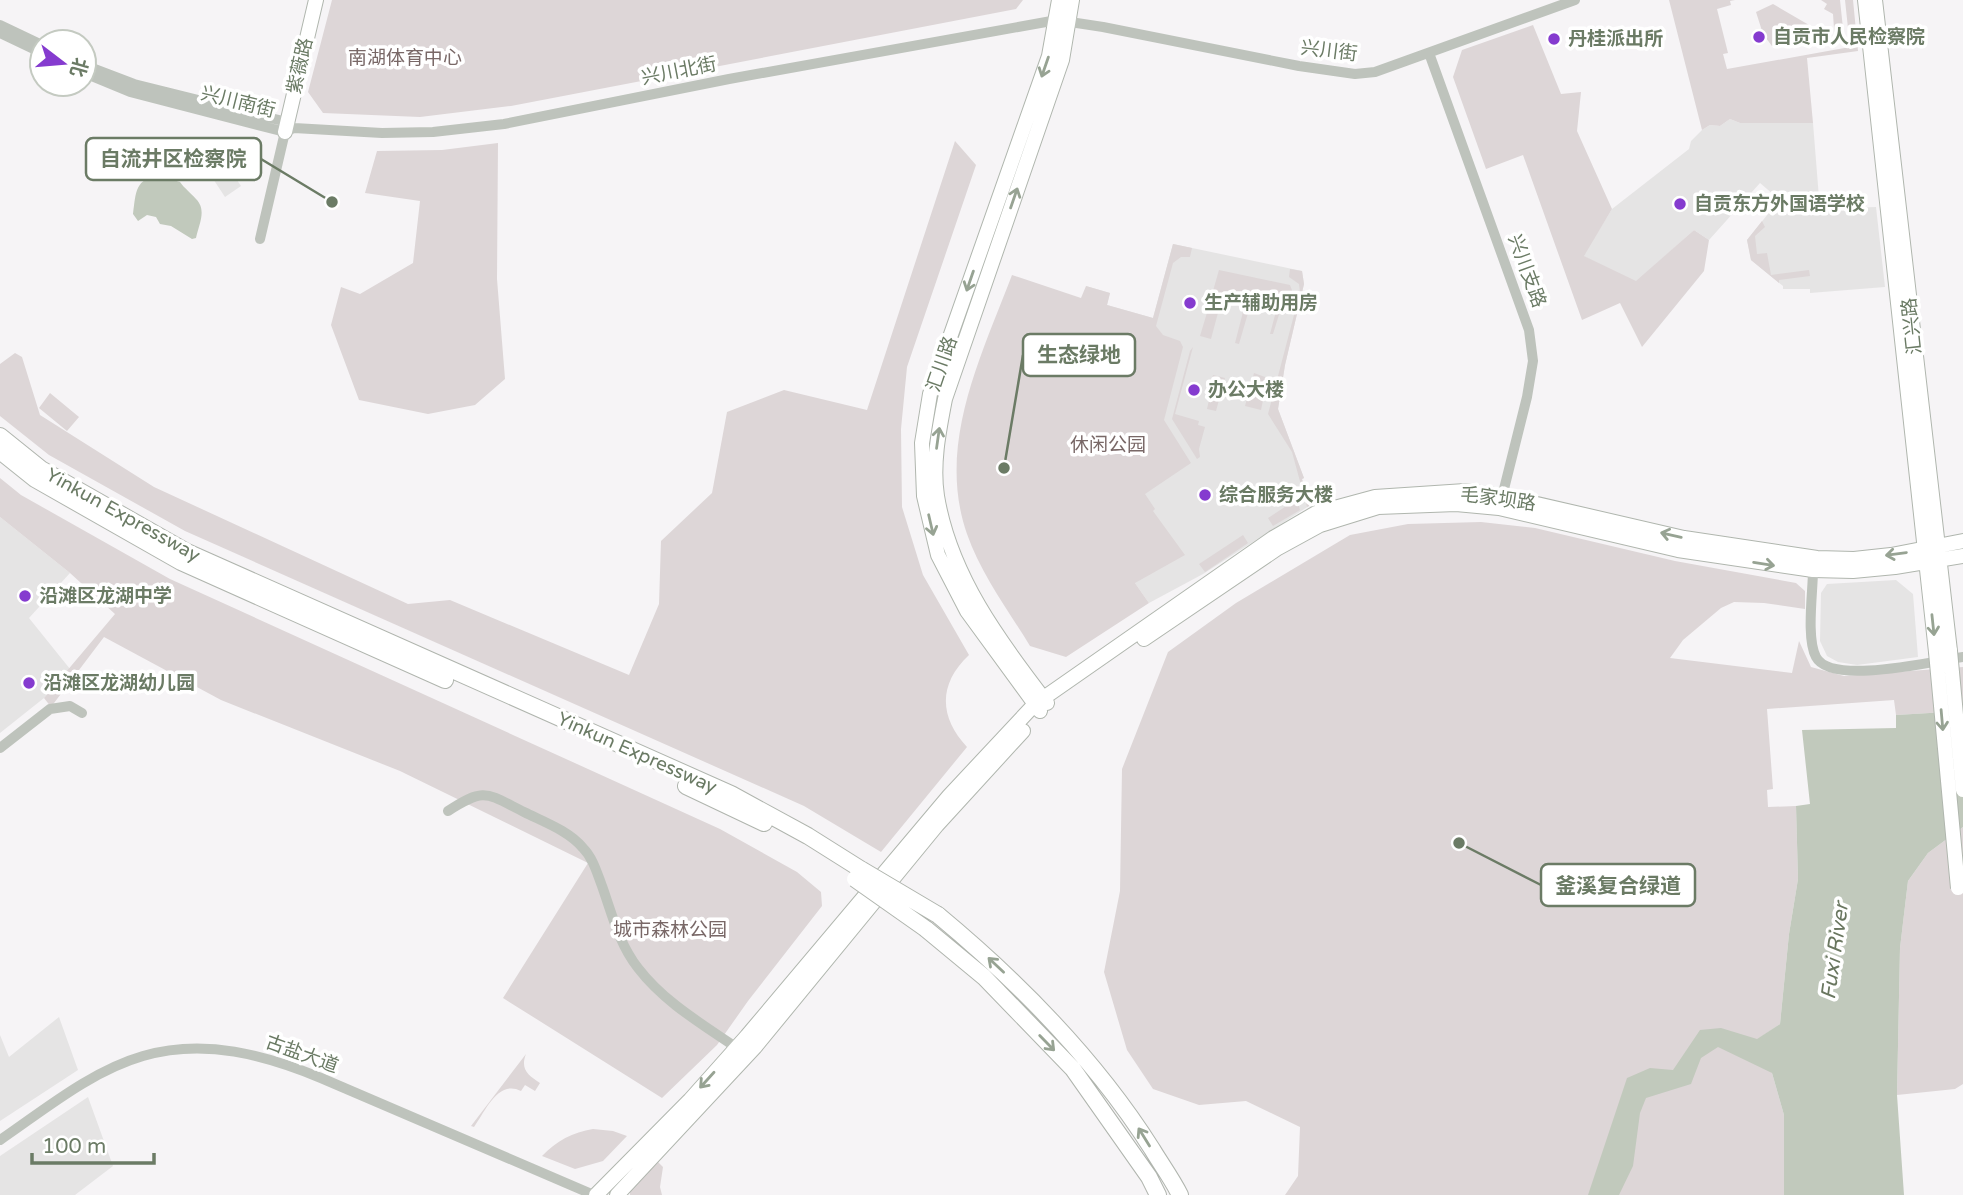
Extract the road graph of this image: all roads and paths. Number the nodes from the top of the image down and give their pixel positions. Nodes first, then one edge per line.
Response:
1 (316, 0) edge
2 (1059, 0) edge
3 (1072, 0) edge
4 (1575, 0) edge
5 (1865, 0) edge
6 (1875, 0) edge
7 (1063, 20) junction
8 (0, 25) edge
9 (0, 33) edge
10 (28, 38) edge
11 (28, 46) edge
12 (1430, 53) junction
13 (98, 70) edge
14 (98, 79) edge
15 (288, 127) junction
16 (260, 239) dead end
17 (0, 436) edge
18 (0, 450) edge
19 (1500, 502) junction
20 (1963, 541) edge
21 (1932, 555) junction
22 (1963, 555) edge
23 (1813, 570) junction
24 (1949, 654) edge
25 (1041, 704) junction
26 (82, 713) dead end
27 (0, 748) edge
28 (1963, 790) edge
29 (448, 811) dead end
30 (858, 875) junction
31 (1958, 888) dead end
32 (737, 1048) junction
33 (0, 1140) edge
34 (595, 1195) edge
35 (617, 1195) edge
36 (1158, 1195) edge
37 (1180, 1195) edge

1 - 15 main road, 紫薇路
2 - 7 main road, 汇川路
3 - 7 main road, 汇川路
4 - 12 street, 兴川街
5 - 21 main road
6 - 21 main road, 汇兴路
7 - 12 street, 兴川街
7 - 15 street, 兴川北街
7 - 25 main road, 汇川路
8 - 10 street
9 - 11 street
12 - 19 street, 兴川支路
13 - 15 street, 兴川南街
14 - 15 street, 兴川南街
15 - 16 street
17 - 30 highway, Yinkun Expressway
18 - 30 highway, Yinkun Expressway
21 -> 19 main road, 毛家坝路
19 -> 23 main road, 毛家坝路
19 - 25 main road, 毛家坝路
20 - 21 main road, 毛家坝路
21 - 22 main road, 毛家坝路
21 - 23 main road, 毛家坝路
21 - 24 main road, 汇兴路
23 - 24 street
24 - 28 main road, bridge
24 -> 31 main road, bridge
25 - 32 main road
25 - 35 main road
26 - 27 street
29 - 32 street
30 -> 36 highway, Yinkun Expressway, bridge
37 -> 30 highway, Yinkun Expressway, bridge
32 -> 34 main road
33 - 34 street, 古盐大道

